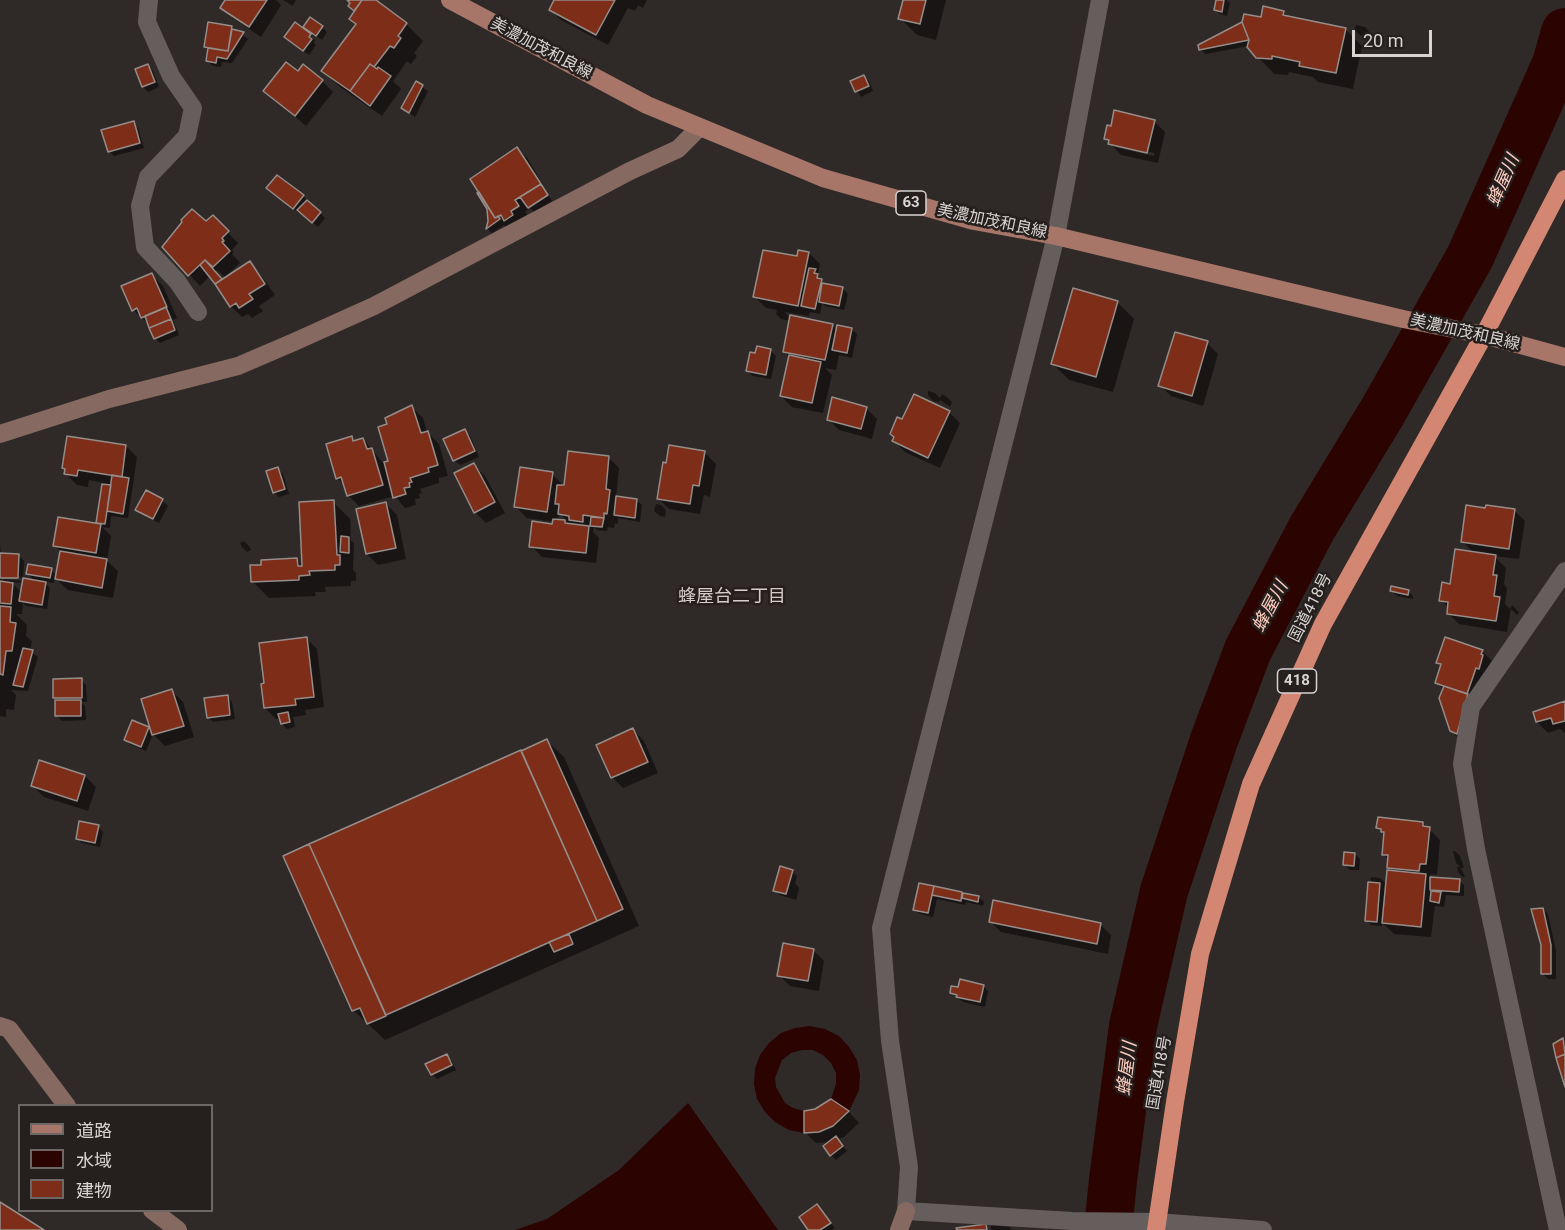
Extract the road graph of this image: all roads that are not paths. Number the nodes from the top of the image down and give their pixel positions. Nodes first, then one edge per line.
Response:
1 (149, 0) edge
2 (450, 0) edge
3 (1100, 0) edge
4 (699, 128) junction
5 (1565, 179) edge
6 (1056, 236) junction
7 (198, 312) dead end
8 (1484, 335) junction
9 (1565, 357) edge
10 (0, 434) edge
11 (1565, 571) edge
12 (0, 1026) edge
13 (65, 1104) edge
14 (906, 1211) junction
15 (155, 1212) edge
16 (1156, 1226) edge
17 (178, 1230) edge
18 (899, 1230) edge
19 (1263, 1230) edge
20 (1558, 1230) edge

1 - 7 street
2 - 4 main road, 美濃加茂和良線 / 63
3 - 6 street
4 - 6 main road, 美濃加茂和良線 / 63
4 - 10 street
5 - 8 highway, 国道418号 / 418
6 - 8 main road, 美濃加茂和良線 / 63
6 - 14 street
8 - 9 main road, 美濃加茂和良線 / 63
8 - 16 highway, 国道418号 / 418
11 - 20 street
12 - 13 street
14 - 16 street
14 - 18 street
15 - 17 street
16 - 19 street

